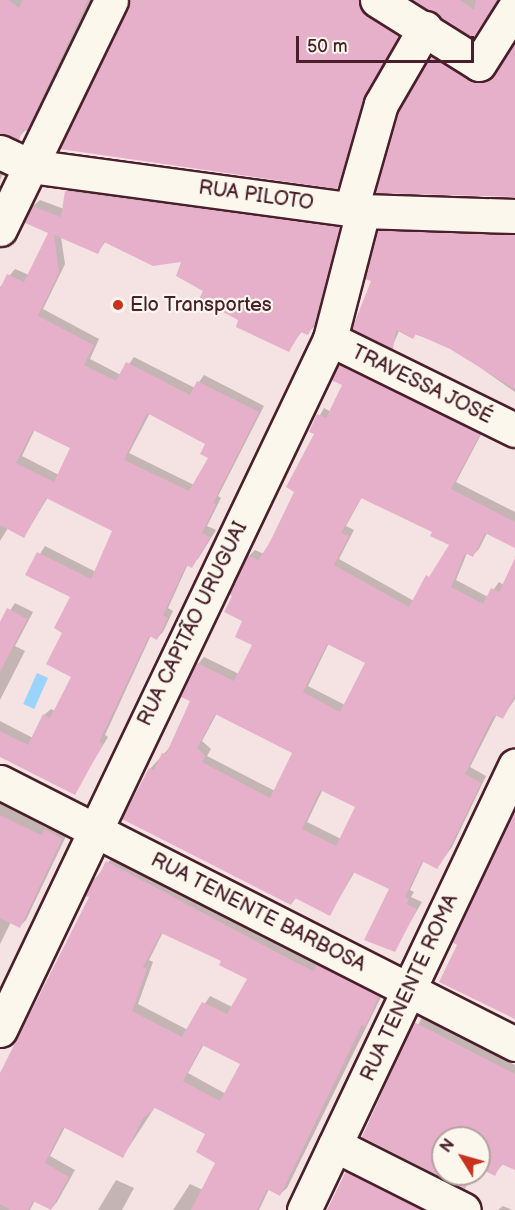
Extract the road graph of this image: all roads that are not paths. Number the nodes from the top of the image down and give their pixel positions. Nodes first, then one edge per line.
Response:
1 (111, 0) edge
2 (377, 0) edge
3 (515, 7) edge
4 (425, 28) junction
5 (0, 152) edge
6 (30, 166) junction
7 (357, 210) junction
8 (515, 216) edge
9 (0, 229) edge
10 (330, 339) junction
11 (515, 430) edge
12 (515, 766) edge
13 (0, 782) edge
14 (94, 830) junction
15 (410, 989) junction
16 (0, 1030) edge
17 (515, 1044) edge
18 (335, 1145) junction
19 (304, 1210) edge
20 (464, 1210) edge

1 - 6 street
2 - 4 street
3 - 4 street
4 - 7 street, RUA CAPITÃO URUGUAI
5 - 6 street, RUA PILOTO
6 - 7 street, RUA PILOTO
6 - 9 street
7 - 8 street, RUA PILOTO
7 - 10 street, RUA CAPITÃO URUGUAI
10 - 11 street, TRAVESSA JOSÉ
10 - 14 street, RUA CAPITÃO URUGUAI
12 - 15 street, RUA TENENTE ROMA
13 - 14 street, RUA TENENTE BARBOSA
14 - 15 street, RUA TENENTE BARBOSA
14 - 16 street, RUA CAPITÃO URUGUAI
15 - 17 street, RUA TENENTE BARBOSA
15 - 18 street, RUA TENENTE ROMA
18 - 19 street, RUA TENENTE ROMA
18 - 20 street

